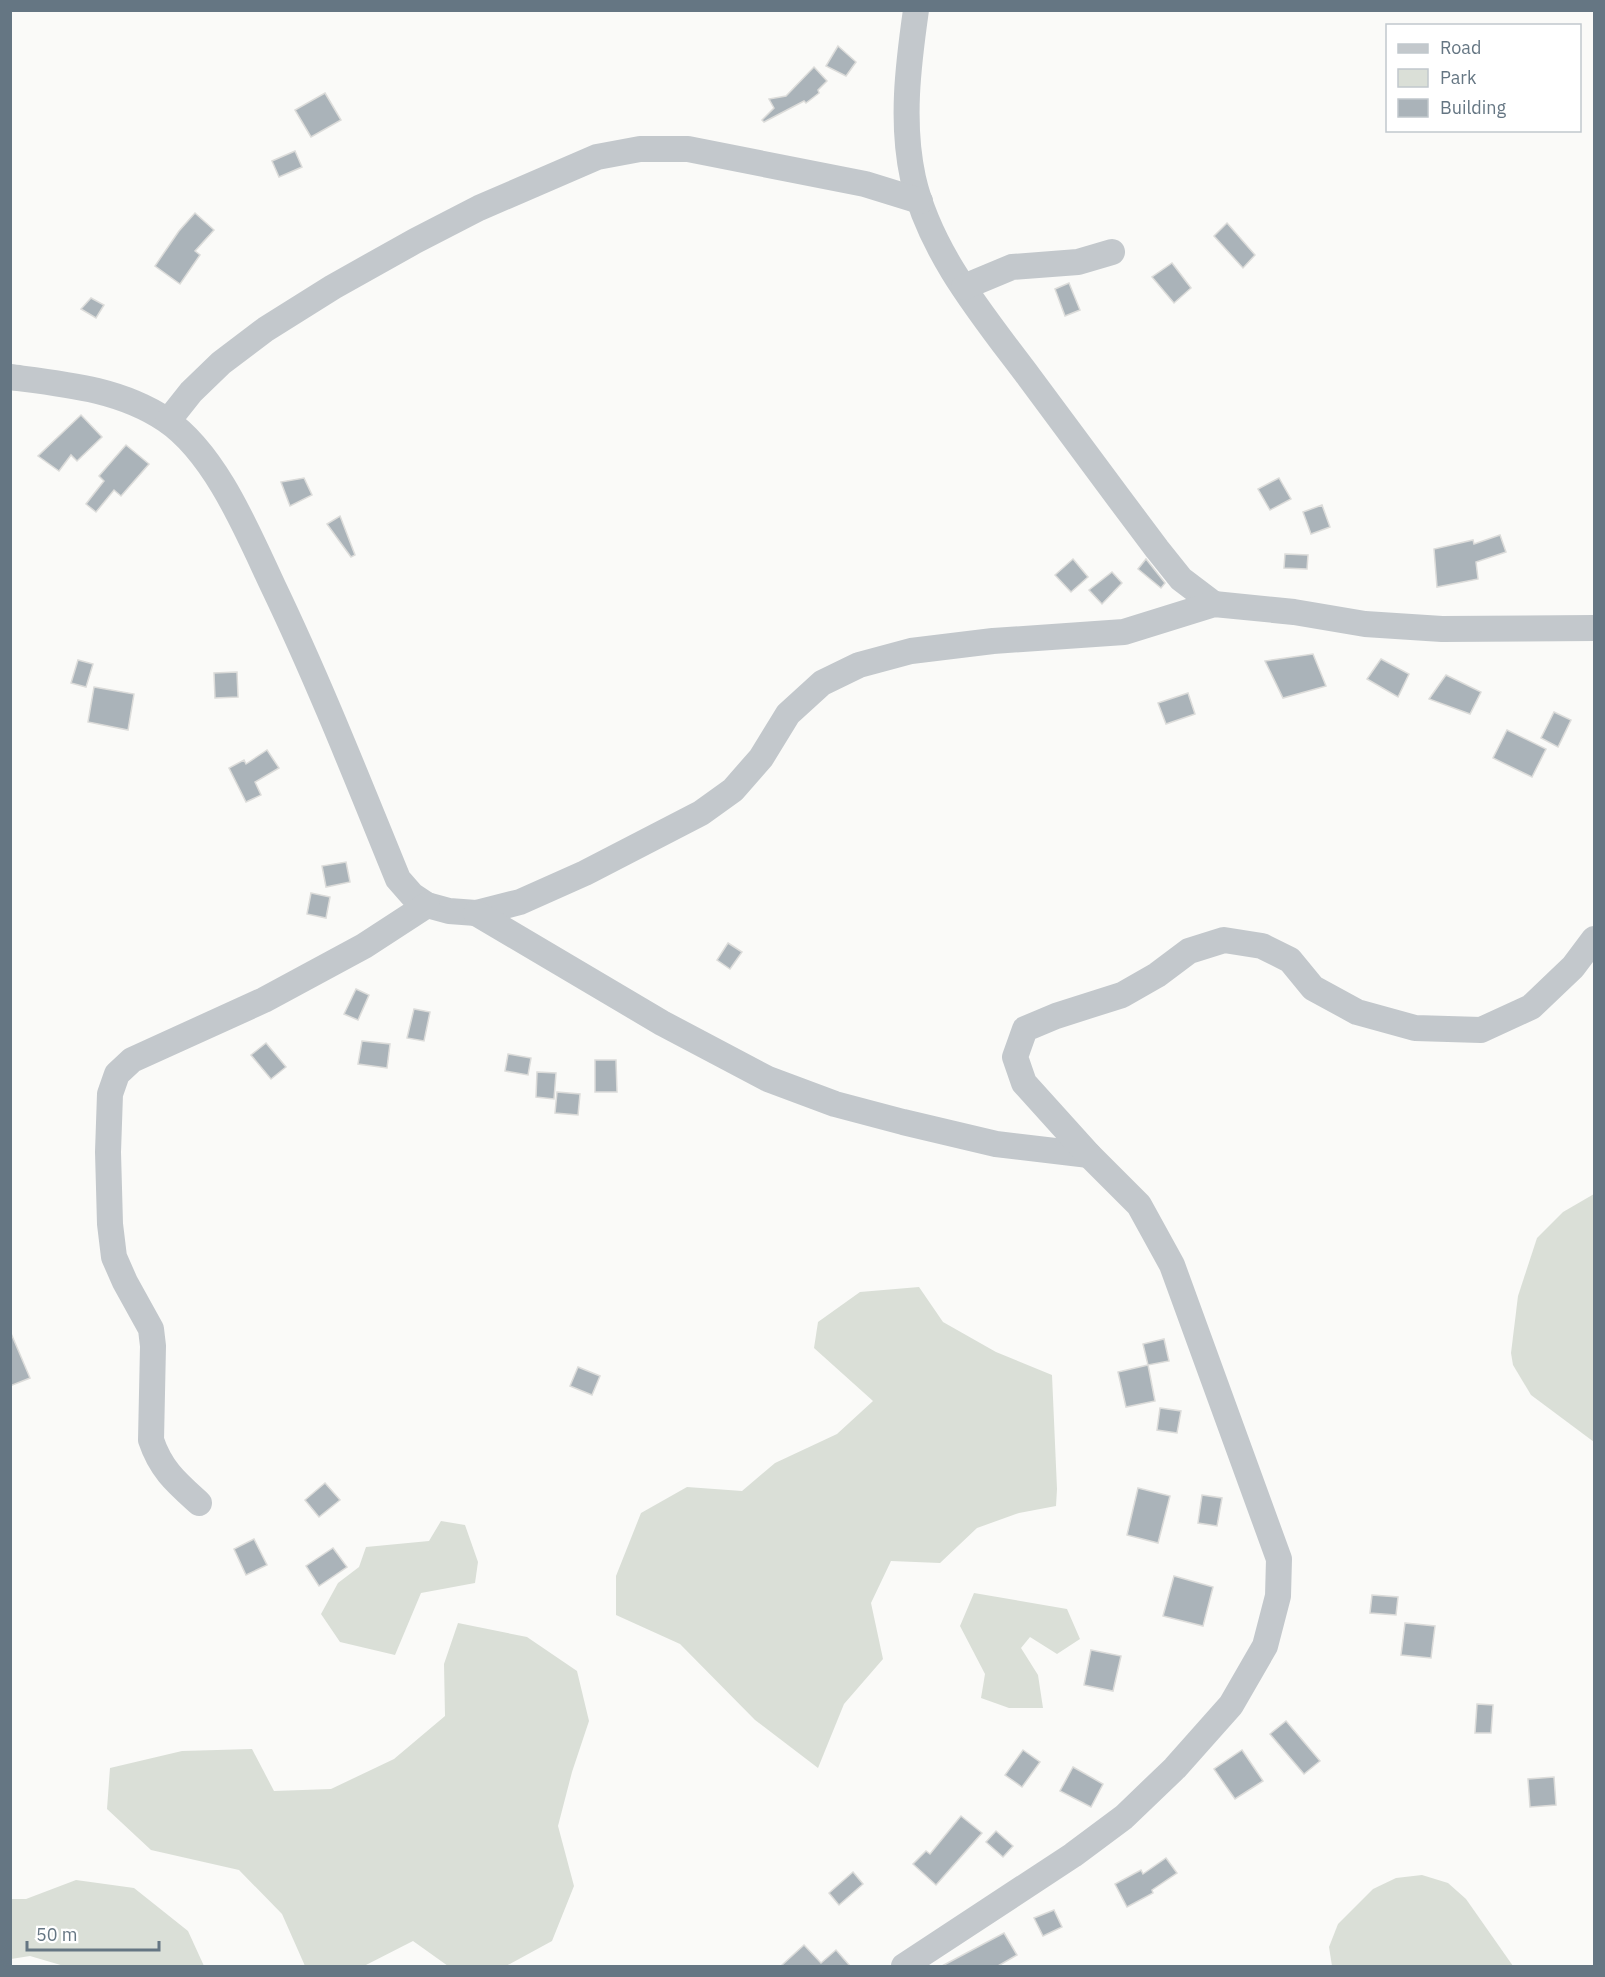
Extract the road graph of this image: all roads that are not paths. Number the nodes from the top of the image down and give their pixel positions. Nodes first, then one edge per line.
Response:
1 (916, 10) edge
2 (920, 201) junction
3 (1112, 252) dead end
4 (964, 287) junction
5 (10, 377) edge
6 (168, 421) junction
7 (1214, 604) junction
8 (1594, 628) edge
9 (427, 905) junction
10 (476, 913) junction
11 (1594, 939) edge
12 (1089, 1155) junction
13 (199, 1503) dead end
14 (904, 1966) edge

1 - 2 street
2 - 4 street
2 - 6 street
3 - 4 street
4 - 7 street
5 - 6 street
6 - 9 street
7 - 8 street
7 - 10 street
9 - 10 street
9 - 13 street
10 - 12 street
11 - 12 street
12 - 14 street

